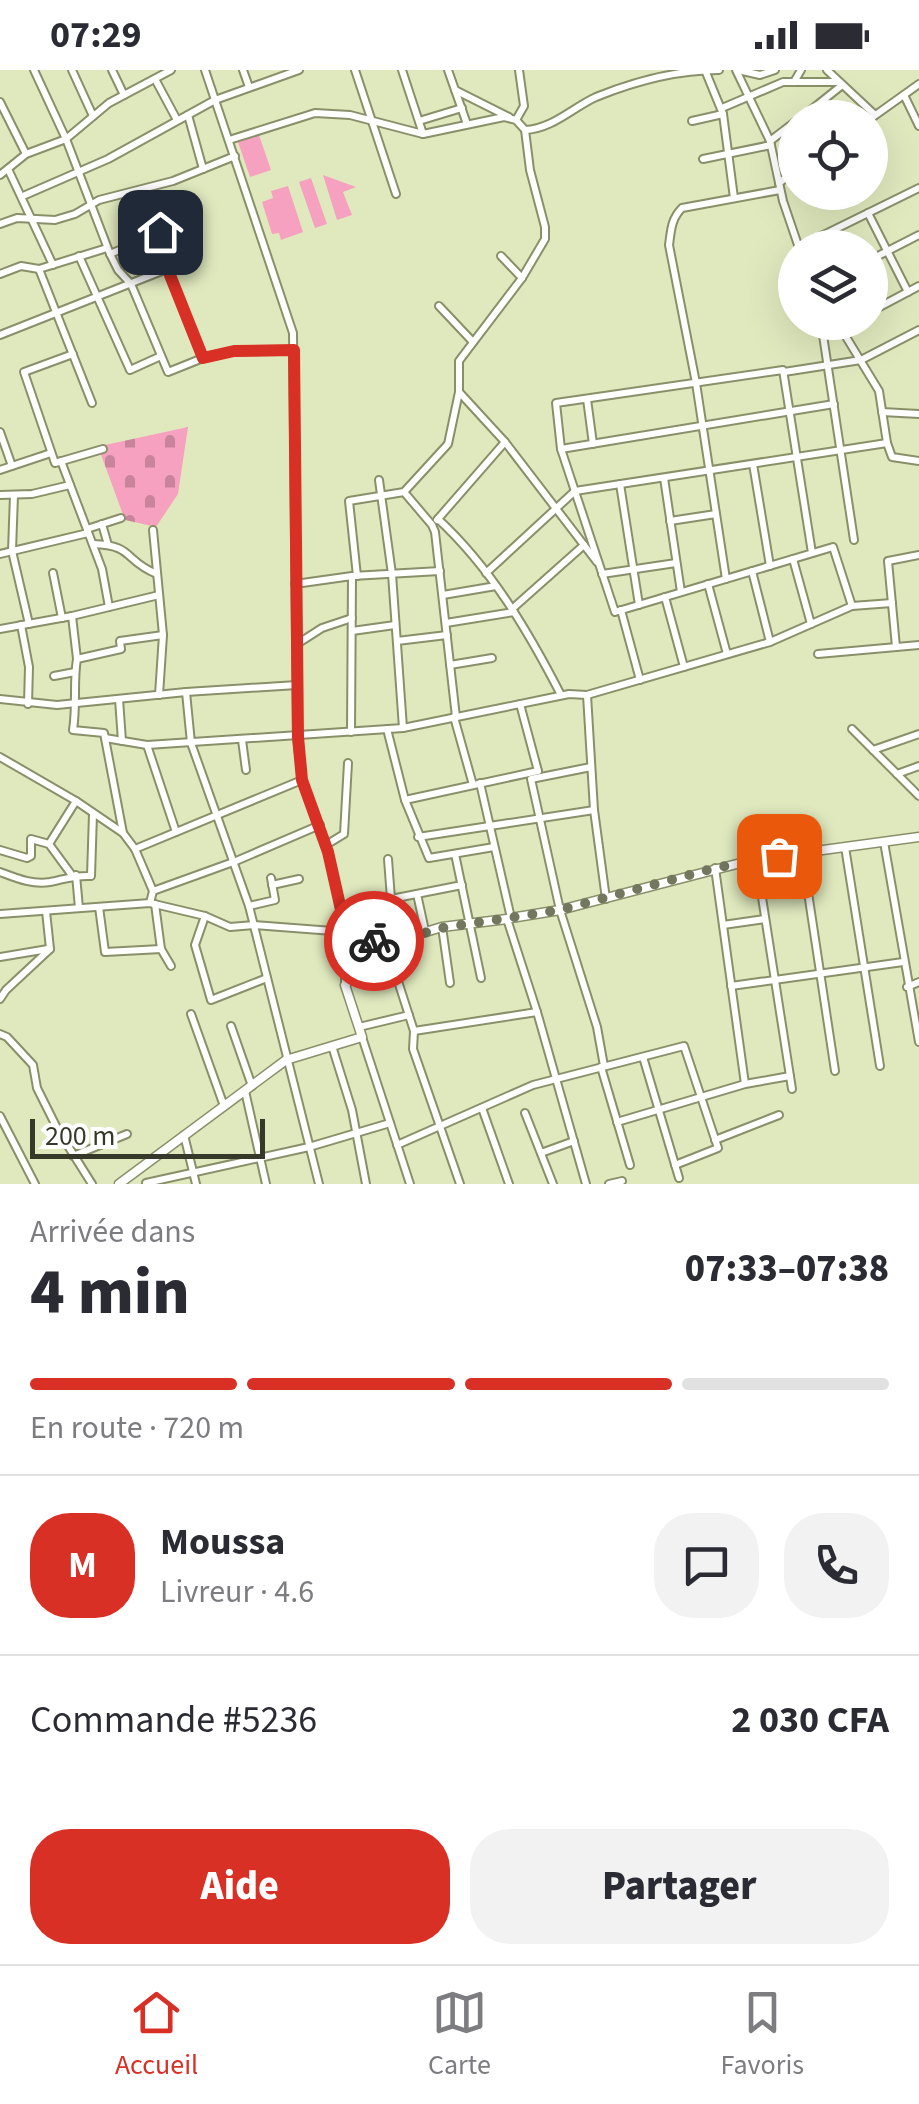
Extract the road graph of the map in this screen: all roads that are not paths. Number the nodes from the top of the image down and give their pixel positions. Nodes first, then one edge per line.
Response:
1 (34, 70) edge
2 (72, 70) edge
3 (112, 70) edge
4 (170, 70) edge
5 (205, 70) edge
6 (243, 70) edge
7 (299, 70) edge
8 (355, 70) edge
9 (402, 70) edge
10 (438, 70) edge
11 (519, 70) edge
12 (705, 70) edge
13 (719, 70) edge
14 (736, 70) edge
15 (776, 70) edge
16 (800, 70) edge
17 (827, 70) edge
18 (449, 73) edge
19 (154, 79) junction
20 (794, 82) junction
21 (773, 84) junction
22 (839, 84) junction
23 (919, 84) edge
24 (250, 88) junction
25 (455, 90) junction
26 (124, 95) junction
27 (904, 95) junction
28 (750, 96) junction
29 (215, 100) junction
30 (821, 100) edge
31 (855, 100) edge
32 (0, 102) edge
33 (888, 106) edge
34 (462, 108) junction
35 (722, 111) junction
36 (188, 115) junction
37 (94, 116) junction
38 (513, 119) junction
39 (177, 120) junction
40 (419, 121) junction
41 (692, 121) dead end
42 (372, 123) junction
43 (467, 124) junction
44 (919, 126) edge
45 (525, 130) junction
46 (423, 134) junction
47 (778, 137) edge
48 (66, 138) junction
49 (229, 140) junction
50 (771, 143) junction
51 (26, 154) junction
52 (729, 154) junction
53 (234, 156) junction
54 (702, 159) dead end
55 (8, 169) junction
56 (203, 170) junction
57 (80, 172) junction
58 (0, 175) edge
59 (778, 176) edge
60 (778, 187) edge
61 (919, 188) edge
62 (142, 190) junction
63 (396, 194) dead end
64 (23, 196) junction
65 (734, 198) junction
66 (93, 205) junction
67 (868, 213) junction
68 (33, 220) junction
69 (0, 224) edge
70 (834, 230) edge
71 (876, 230) edge
72 (154, 235) junction
73 (919, 235) edge
74 (888, 250) edge
75 (109, 251) junction
76 (888, 253) edge
77 (80, 256) junction
78 (501, 256) dead end
79 (53, 265) junction
80 (40, 269) junction
81 (167, 269) junction
82 (0, 274) edge
83 (522, 278) junction
84 (131, 284) junction
85 (919, 286) edge
86 (908, 292) junction
87 (99, 297) junction
88 (888, 303) edge
89 (439, 306) dead end
90 (57, 314) junction
91 (919, 330) edge
92 (0, 335) edge
93 (825, 340) edge
94 (848, 340) edge
95 (473, 342) junction
96 (294, 350) junction
97 (73, 354) junction
98 (161, 356) junction
99 (203, 358) junction
100 (861, 360) junction
101 (828, 365) junction
102 (784, 372) junction
103 (696, 382) junction
104 (459, 392) junction
105 (587, 399) junction
106 (92, 403) dead end
107 (834, 404) junction
108 (790, 411) junction
109 (882, 412) junction
110 (919, 414) edge
111 (702, 426) junction
112 (0, 432) edge
113 (506, 442) junction
114 (886, 443) junction
115 (592, 444) junction
116 (103, 449) dead end
117 (561, 449) junction
118 (840, 450) junction
119 (52, 453) junction
120 (797, 457) junction
121 (916, 460) edge
122 (61, 461) junction
123 (753, 464) junction
124 (12, 466) junction
125 (0, 470) edge
126 (710, 470) junction
127 (919, 471) edge
128 (664, 478) junction
129 (380, 480) dead end
130 (620, 484) junction
131 (70, 486) junction
132 (575, 491) junction
133 (404, 492) junction
134 (0, 495) edge
135 (14, 495) junction
136 (382, 495) junction
137 (556, 509) junction
138 (716, 514) junction
139 (121, 518) dead end
140 (670, 521) junction
141 (435, 522) junction
142 (102, 524) junction
143 (153, 530) dead end
144 (88, 531) junction
145 (13, 535) junction
146 (0, 536) edge
147 (854, 540) dead end
148 (92, 544) junction
149 (108, 544) junction
150 (584, 545) junction
151 (12, 551) junction
152 (0, 554) edge
153 (812, 554) junction
154 (919, 555) edge
155 (793, 559) junction
156 (676, 563) junction
157 (770, 566) junction
158 (634, 569) junction
159 (601, 570) junction
160 (440, 571) junction
161 (752, 571) junction
162 (53, 573) dead end
163 (486, 573) junction
164 (157, 574) junction
165 (392, 574) junction
166 (355, 576) junction
167 (726, 579) junction
168 (295, 584) junction
169 (708, 584) junction
170 (496, 586) junction
171 (681, 592) junction
172 (159, 595) junction
173 (443, 595) junction
174 (665, 597) junction
175 (892, 603) junction
176 (639, 605) junction
177 (852, 606) junction
178 (109, 607) junction
179 (513, 610) junction
180 (622, 610) junction
181 (72, 616) junction
182 (62, 618) junction
183 (352, 618) junction
184 (446, 623) junction
185 (25, 624) junction
186 (811, 624) junction
187 (396, 625) junction
188 (0, 629) edge
189 (352, 632) junction
190 (447, 635) junction
191 (163, 636) junction
192 (397, 641) junction
193 (770, 642) junction
194 (296, 645) junction
195 (919, 646) edge
196 (896, 648) junction
197 (727, 654) junction
198 (818, 654) dead end
199 (492, 658) dead end
200 (78, 659) junction
201 (450, 665) junction
202 (684, 667) junction
203 (75, 672) junction
204 (54, 676) dead end
205 (640, 680) junction
206 (297, 686) junction
207 (186, 692) junction
208 (159, 695) junction
209 (587, 695) junction
210 (560, 696) junction
211 (0, 699) edge
212 (119, 700) junction
213 (78, 703) junction
214 (28, 704) junction
215 (520, 704) junction
216 (455, 717) junction
217 (403, 728) junction
218 (387, 729) junction
219 (852, 729) dead end
220 (351, 732) junction
221 (919, 734) edge
222 (298, 737) junction
223 (105, 738) junction
224 (242, 740) junction
225 (122, 741) junction
226 (192, 743) junction
227 (147, 745) junction
228 (873, 750) junction
229 (0, 757) edge
230 (348, 763) dead end
231 (591, 766) junction
232 (919, 766) edge
233 (246, 770) dead end
234 (539, 774) junction
235 (896, 774) junction
236 (302, 780) junction
237 (476, 784) junction
238 (919, 796) edge
239 (405, 800) junction
240 (76, 802) junction
241 (594, 810) junction
242 (93, 813) junction
243 (218, 814) junction
244 (539, 818) junction
245 (320, 826) junction
246 (490, 826) junction
247 (176, 832) junction
248 (122, 833) junction
249 (418, 837) junction
250 (919, 837) edge
251 (884, 842) junction
252 (49, 844) junction
253 (326, 845) junction
254 (494, 847) junction
255 (845, 847) junction
256 (135, 849) junction
257 (0, 850) edge
258 (802, 853) junction
259 (455, 854) junction
260 (388, 858) dead end
261 (756, 859) junction
262 (236, 861) junction
263 (715, 868) junction
264 (0, 872) edge
265 (74, 875) junction
266 (299, 879) dead end
267 (462, 885) junction
268 (152, 891) junction
269 (417, 894) junction
270 (391, 899) junction
271 (606, 899) junction
272 (381, 901) dead end
273 (153, 903) junction
274 (249, 906) junction
275 (99, 907) junction
276 (80, 908) junction
277 (46, 910) junction
278 (560, 910) junction
279 (0, 914) edge
280 (205, 916) junction
281 (509, 918) junction
282 (765, 919) junction
283 (470, 924) junction
284 (254, 925) junction
285 (723, 925) junction
286 (442, 928) junction
287 (346, 932) junction
288 (425, 932) junction
289 (386, 944) junction
290 (161, 948) junction
291 (50, 949) junction
292 (0, 957) edge
293 (903, 962) junction
294 (171, 966) dead end
295 (864, 967) junction
296 (820, 974) junction
297 (268, 978) junction
298 (481, 978) dead end
299 (775, 980) junction
300 (919, 982) edge
301 (450, 983) dead end
302 (345, 985) junction
303 (732, 986) junction
304 (907, 987) junction
305 (3, 989) edge
306 (0, 999) edge
307 (537, 1012) junction
308 (191, 1014) dead end
309 (409, 1014) junction
310 (918, 1024) edge
311 (232, 1026) dead end
312 (359, 1026) junction
313 (414, 1031) junction
314 (0, 1034) edge
315 (362, 1037) junction
316 (919, 1042) edge
317 (332, 1046) junction
318 (642, 1056) junction
319 (286, 1060) junction
320 (602, 1066) junction
321 (880, 1066) dead end
322 (835, 1071) dead end
323 (790, 1076) junction
324 (556, 1078) junction
325 (745, 1084) junction
326 (249, 1088) junction
327 (792, 1089) dead end
328 (701, 1097) junction
329 (224, 1106) junction
330 (482, 1108) junction
331 (659, 1110) junction
332 (525, 1113) dead end
333 (779, 1115) dead end
334 (0, 1116) edge
335 (390, 1122) junction
336 (616, 1122) junction
337 (441, 1125) junction
338 (357, 1133) junction
339 (127, 1134) dead end
340 (184, 1134) junction
341 (715, 1140) junction
342 (574, 1141) junction
343 (397, 1144) junction
344 (309, 1147) junction
345 (541, 1153) junction
346 (73, 1156) junction
347 (260, 1157) junction
348 (675, 1164) junction
349 (630, 1165) dead end
350 (138, 1170) junction
351 (193, 1172) junction
352 (680, 1178) dead end
353 (622, 1181) dead end
354 (35, 1184) edge
355 (92, 1184) edge
356 (120, 1184) edge
357 (146, 1184) edge
358 (196, 1184) edge
359 (266, 1184) edge
360 (319, 1184) edge
361 (366, 1184) edge
362 (410, 1184) edge
363 (460, 1184) edge
364 (509, 1184) edge
365 (553, 1184) edge
366 (586, 1184) edge
367 (608, 1184) edge

1 - 48 street
2 - 37 street
3 - 26 street
4 - 19 street
5 - 29 street
6 - 24 street
7 - 24 street
8 - 42 street
9 - 40 street
10 - 18 street
11 - 38 street
12 - 13 street
12 - 35 street
12 - 45 street
14 - 15 street
14 - 28 street
15 - 21 street
16 - 20 street
17 - 22 street
18 - 25 street
19 - 26 street
19 - 39 street
20 - 21 street
20 - 22 street
21 - 28 street
22 - 30 street
22 - 31 street
23 - 27 street
24 - 29 street
25 - 34 street
25 - 38 street
26 - 37 street
27 - 33 street
27 - 44 street
28 - 35 street
28 - 50 street
29 - 36 street
29 - 49 street
32 - 51 street
34 - 40 street
34 - 43 street
35 - 41 street
35 - 52 street
36 - 39 street
36 - 56 street
37 - 48 street
38 - 43 street
38 - 45 street
39 - 57 street
40 - 46 street
42 - 46 street
42 - 49 street
42 - 63 street
43 - 46 street
45 - 83 street
47 - 50 street
48 - 51 street
48 - 57 street
49 - 53 street
50 - 52 street
50 - 59 street
51 - 55 street
52 - 54 street
52 - 65 street
53 - 56 street
53 - 96 street
55 - 58 street
55 - 64 street
56 - 62 street
57 - 64 street
57 - 66 street
60 - 65 street
61 - 67 street
62 - 66 street
62 - 72 street
64 - 68 street
65 - 103 street
66 - 68 street
66 - 75 street
67 - 70 street
67 - 71 street
68 - 69 street
68 - 79 street
72 - 75 street
72 - 81 street
73 - 74 street
75 - 77 street
75 - 84 street
76 - 86 street
77 - 79 street
77 - 87 street
78 - 83 street
79 - 80 street
80 - 82 street
80 - 90 street
81 - 84 street
81 - 99 street
83 - 95 street
84 - 87 street
84 - 98 street
85 - 86 street
86 - 88 street
87 - 90 street
87 - 98 street
89 - 95 street
90 - 92 street
90 - 97 street
91 - 100 street
93 - 101 street
94 - 100 street
95 - 104 street
96 - 99 street
96 - 168 street
97 - 106 street
97 - 119 street
98 - 99 street
100 - 101 street
100 - 109 street
101 - 102 street
101 - 107 street
102 - 103 street
102 - 108 street
103 - 105 street
103 - 111 street
104 - 113 street
104 - 133 street
105 - 115 street
105 - 117 street
107 - 108 street
107 - 118 street
108 - 111 street
108 - 120 street
109 - 110 street
109 - 114 street
111 - 115 street
111 - 126 street
112 - 124 street
113 - 137 street
113 - 141 street
114 - 118 street
114 - 121 street
115 - 117 street
116 - 122 street
117 - 132 street
118 - 120 street
118 - 147 street
119 - 122 street
119 - 124 street
120 - 123 street
120 - 153 street
121 - 127 street
122 - 131 street
123 - 126 street
123 - 157 street
124 - 125 street
126 - 128 street
126 - 138 street
128 - 130 street
128 - 140 street
129 - 136 street
130 - 132 street
130 - 158 street
131 - 135 street
131 - 144 street
132 - 137 street
132 - 159 street
133 - 136 street
133 - 141 street
134 - 135 street
135 - 145 street
136 - 165 street
136 - 166 street
137 - 150 street
137 - 163 street
138 - 140 street
138 - 167 street
139 - 142 street
140 - 156 street
141 - 160 street
141 - 163 street
142 - 144 street
142 - 149 street
143 - 164 street
144 - 148 street
144 - 151 street
145 - 146 street
145 - 151 street
148 - 149 street
148 - 178 street
149 - 164 street
150 - 159 street
150 - 179 street
151 - 152 street
151 - 185 street
153 - 155 street
153 - 177 street
154 - 175 street
155 - 157 street
155 - 186 street
156 - 158 street
156 - 171 street
157 - 161 street
158 - 159 street
158 - 176 street
159 - 180 street
160 - 165 street
160 - 173 street
161 - 167 street
161 - 193 street
162 - 182 street
163 - 170 street
164 - 172 street
165 - 166 street
165 - 187 street
166 - 168 street
166 - 183 street
167 - 169 street
168 - 194 street
169 - 171 street
169 - 197 street
170 - 173 street
170 - 179 street
171 - 174 street
172 - 178 street
172 - 191 street
173 - 184 street
174 - 176 street
174 - 202 street
175 - 177 street
175 - 196 street
176 - 180 street
177 - 186 street
178 - 181 street
179 - 184 street
179 - 210 street
180 - 205 street
181 - 182 street
181 - 200 street
182 - 185 street
183 - 189 street
183 - 194 street
184 - 190 street
185 - 188 street
185 - 214 street
186 - 193 street
187 - 189 street
187 - 192 street
189 - 220 street
190 - 192 street
190 - 201 street
191 - 200 street
191 - 208 street
192 - 217 street
193 - 197 street
194 - 206 street
195 - 196 street
196 - 198 street
197 - 202 street
199 - 201 street
200 - 203 street
201 - 216 street
202 - 205 street
203 - 204 street
203 - 213 street
205 - 209 street
206 - 207 street
206 - 222 street
207 - 208 street
207 - 226 street
208 - 212 street
209 - 210 street
209 - 231 street
210 - 215 street
211 - 214 street
212 - 213 street
212 - 225 street
213 - 214 street
213 - 223 street
215 - 216 street
215 - 234 street
216 - 217 street
216 - 237 street
217 - 218 street
218 - 220 street
218 - 239 street
219 - 228 street
220 - 222 street
221 - 228 street
222 - 224 street
222 - 236 street
223 - 225 street
223 - 248 street
224 - 226 street
224 - 233 street
225 - 227 street
226 - 227 street
226 - 243 street
227 - 247 street
228 - 235 street
229 - 240 street
230 - 253 street
231 - 234 street
231 - 241 street
232 - 235 street
234 - 237 street
234 - 244 street
235 - 238 street
236 - 243 street
236 - 245 street
237 - 239 street
237 - 246 street
239 - 249 street
240 - 242 street
240 - 252 street
241 - 244 street
241 - 271 street
242 - 248 street
242 - 265 street
243 - 247 street
243 - 262 street
244 - 246 street
244 - 278 street
245 - 253 street
245 - 262 street
246 - 249 street
246 - 254 street
247 - 256 street
248 - 256 street
249 - 259 street
250 - 251 street
251 - 255 street
251 - 293 street
252 - 257 street
252 - 265 street
253 - 287 street
254 - 259 street
254 - 281 street
255 - 258 street
255 - 295 street
256 - 268 street
258 - 261 street
258 - 296 street
259 - 267 street
260 - 270 street
261 - 263 street
261 - 282 street
262 - 268 street
262 - 274 street
263 - 271 street
263 - 285 street
264 - 265 street
265 - 276 street
266 - 274 street
267 - 269 street
267 - 283 street
268 - 273 street
269 - 270 street
269 - 288 street
270 - 272 street
271 - 278 street
273 - 275 street
273 - 280 street
273 - 290 street
274 - 284 street
275 - 276 street
275 - 290 street
276 - 277 street
277 - 279 street
277 - 291 street
278 - 281 street
278 - 320 street
280 - 284 street
280 - 297 street
281 - 283 street
281 - 307 street
282 - 285 street
282 - 299 street
283 - 286 street
283 - 298 street
284 - 287 street
284 - 297 street
285 - 303 street
286 - 288 street
286 - 301 street
287 - 289 street
287 - 302 street
288 - 289 street
289 - 302 street
289 - 309 street
290 - 294 street
291 - 292 street
291 - 305 street
293 - 295 street
293 - 304 street
295 - 296 street
295 - 321 street
296 - 299 street
296 - 322 street
297 - 319 street
299 - 303 street
299 - 323 street
300 - 304 street
302 - 312 street
303 - 325 street
304 - 310 street
305 - 306 street
307 - 313 street
307 - 324 street
308 - 329 street
309 - 312 street
309 - 313 street
310 - 316 street
311 - 326 street
312 - 315 street
313 - 337 street
314 - 346 street
315 - 317 street
315 - 335 street
317 - 319 street
317 - 338 street
318 - 320 street
318 - 328 street
318 - 331 street
319 - 326 street
319 - 344 street
320 - 324 street
320 - 336 street
323 - 325 street
323 - 327 street
324 - 330 street
324 - 342 street
325 - 328 street
326 - 329 street
326 - 347 street
328 - 331 street
328 - 341 street
329 - 340 street
330 - 337 street
330 - 364 street
331 - 336 street
331 - 348 street
332 - 345 street
333 - 341 street
334 - 354 street
335 - 338 street
335 - 343 street
336 - 349 street
337 - 343 street
337 - 363 street
338 - 344 street
338 - 361 street
339 - 346 street
340 - 350 street
340 - 351 street
341 - 348 street
342 - 345 street
342 - 366 street
343 - 362 street
344 - 347 street
344 - 360 street
345 - 365 street
346 - 355 street
347 - 351 street
347 - 359 street
348 - 352 street
350 - 356 street
350 - 357 street
351 - 357 street
351 - 358 street
353 - 367 street

